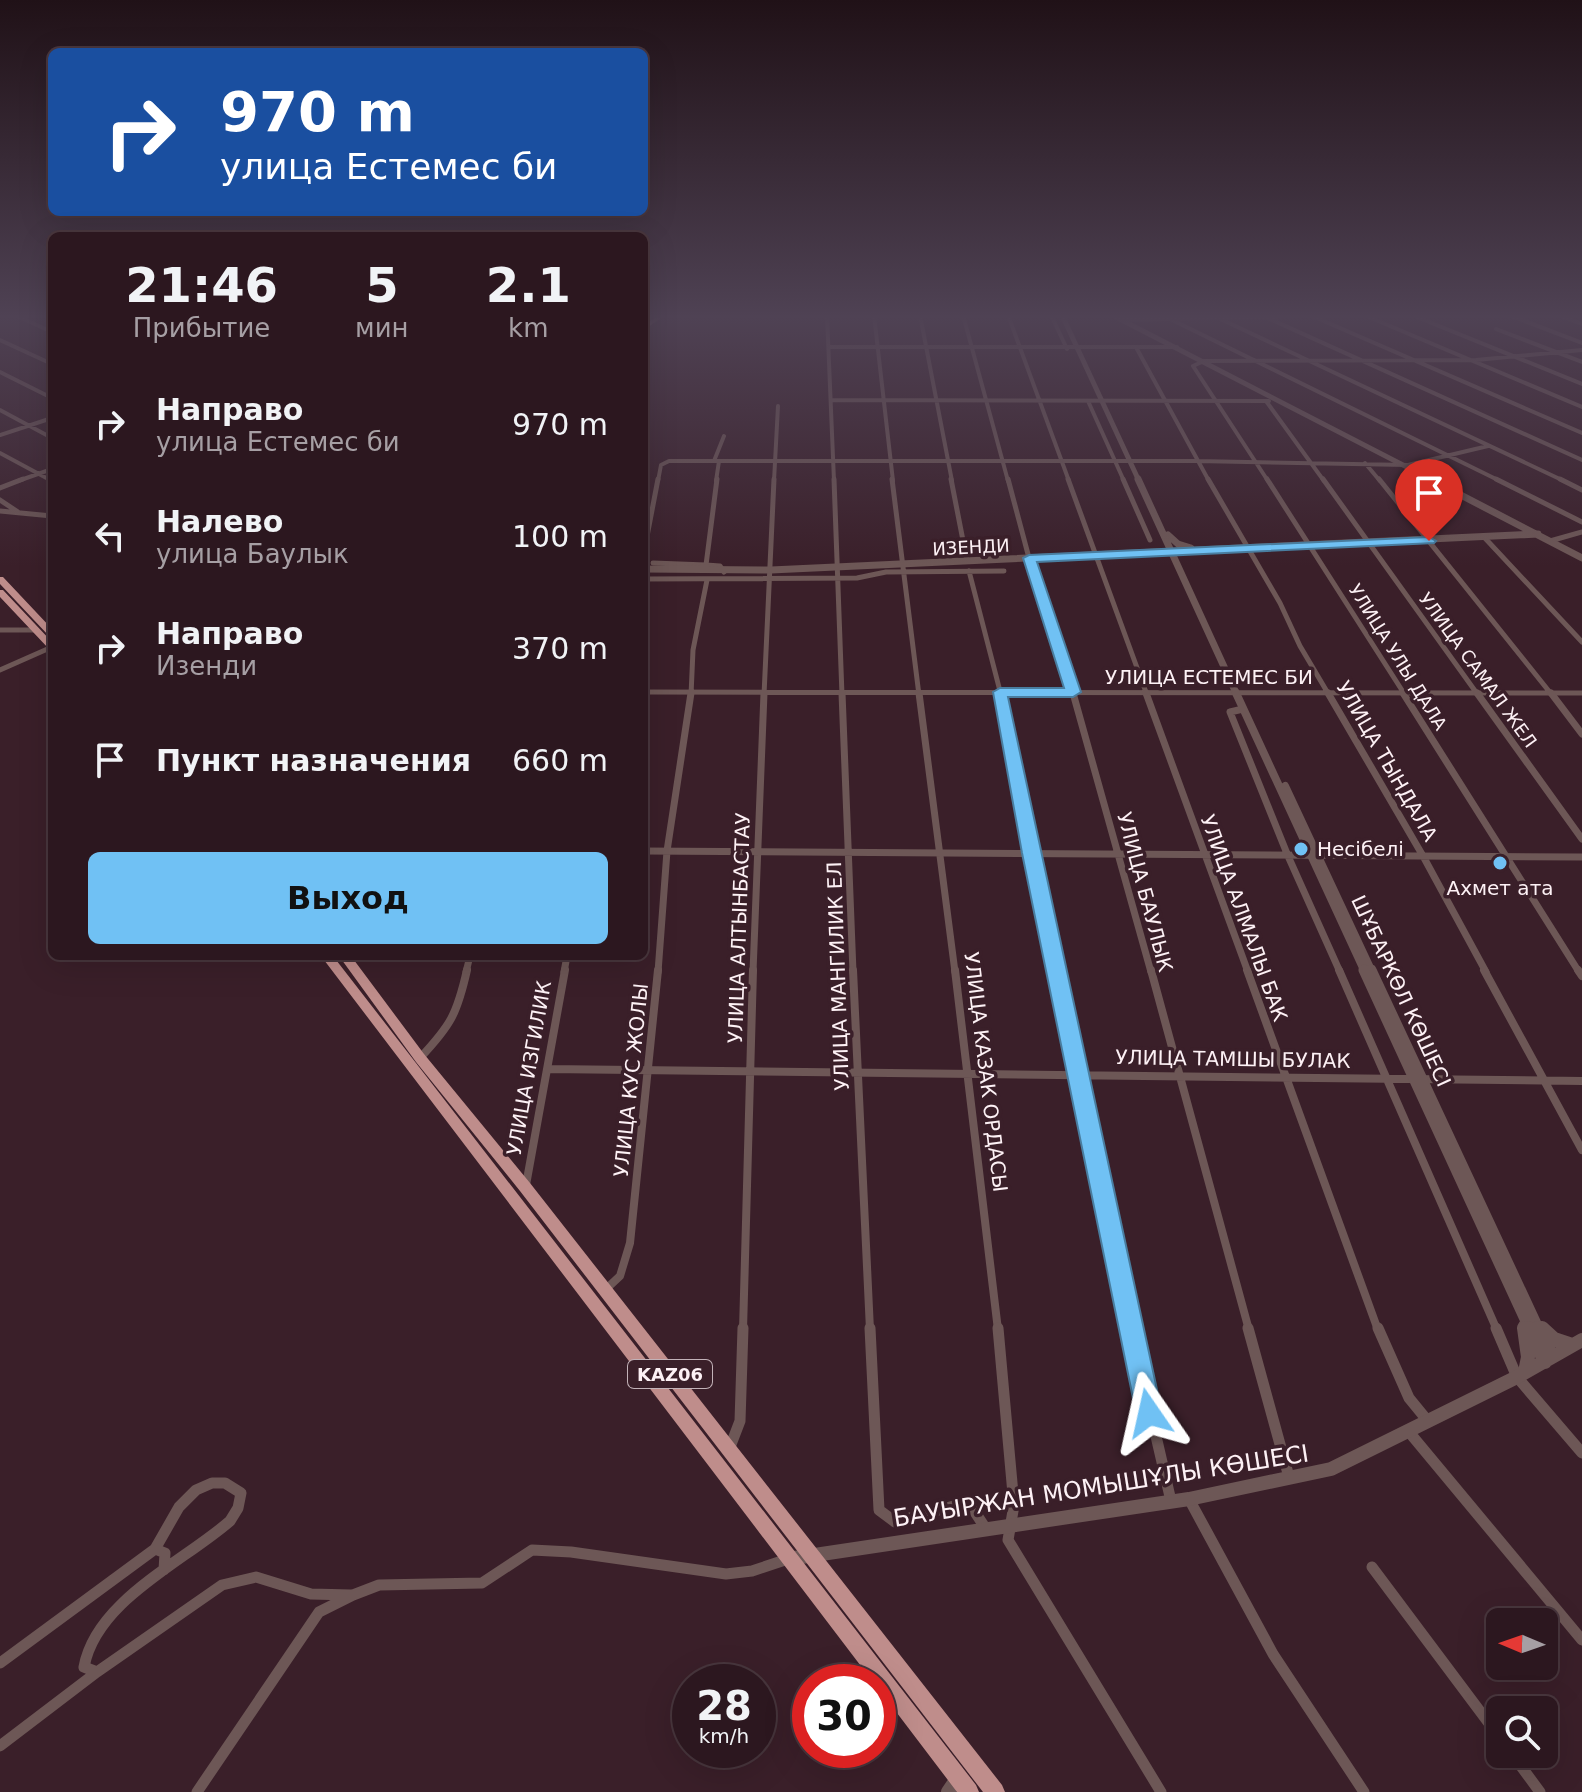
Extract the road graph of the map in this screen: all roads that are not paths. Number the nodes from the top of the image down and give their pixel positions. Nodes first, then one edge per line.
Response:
1 (1164, 399) edge
2 (1214, 399) edge
3 (1274, 399) edge
4 (1333, 399) edge
5 (1388, 399) edge
6 (1446, 399) edge
7 (1504, 399) edge
8 (1562, 399) edge
9 (832, 400) joint
10 (884, 400) junction
11 (936, 400) junction
12 (1039, 400) junction
13 (1277, 400) junction
14 (988, 401) junction
15 (1088, 401) junction
16 (1103, 401) junction
17 (1266, 401) junction
18 (1166, 402) junction
19 (1216, 402) junction
20 (778, 406) dead end
21 (1582, 407) edge
22 (0, 410) edge
23 (48, 419) edge
24 (1582, 422) edge
25 (28, 425) junction
26 (1567, 426) junction
27 (1582, 433) edge
28 (0, 435) edge
29 (48, 436) edge
30 (724, 436) dead end
31 (1488, 446) junction
32 (0, 453) edge
33 (1448, 455) junction
34 (1582, 460) edge
35 (717, 461) junction
36 (777, 461) junction
37 (833, 461) junction
38 (890, 461) junction
39 (948, 461) junction
40 (1197, 461) junction
41 (1003, 462) junction
42 (1061, 462) junction
43 (1116, 462) junction
44 (1132, 462) junction
45 (1255, 463) junction
46 (1312, 463) junction
47 (1365, 463) junction
48 (1401, 464) junction
49 (48, 471) edge
50 (39, 474) junction
51 (48, 479) edge
52 (0, 488) edge
53 (1582, 490) edge
54 (0, 500) edge
55 (0, 511) edge
56 (20, 513) junction
57 (48, 516) edge
58 (1582, 522) edge
59 (1518, 530) junction
60 (648, 532) edge
61 (1582, 532) edge
62 (1165, 535) junction
63 (1484, 536) junction
64 (1539, 536) junction
65 (1150, 540) dead end
66 (1428, 540) junction
67 (1370, 543) junction
68 (1310, 546) junction
69 (1248, 548) junction
70 (1208, 550) junction
71 (1173, 551) junction
72 (1140, 553) junction
73 (1094, 554) junction
74 (1029, 557) junction
75 (1580, 557) edge
76 (967, 560) junction
77 (653, 563) dead end
78 (706, 565) junction
79 (837, 566) junction
80 (902, 566) junction
81 (648, 568) edge
82 (1180, 568) junction
83 (1582, 568) edge
84 (771, 569) junction
85 (724, 570) junction
86 (969, 571) junction
87 (1004, 571) dead end
88 (837, 578) junction
89 (0, 579) edge
90 (648, 579) edge
91 (707, 580) junction
92 (771, 580) junction
93 (0, 592) edge
94 (0, 630) edge
95 (36, 630) junction
96 (48, 630) edge
97 (1582, 642) edge
98 (48, 643) edge
99 (48, 649) edge
100 (0, 670) edge
101 (764, 691) junction
102 (844, 691) junction
103 (648, 692) edge
104 (691, 692) junction
105 (919, 692) junction
106 (1000, 692) junction
107 (1073, 692) junction
108 (1144, 693) junction
109 (1238, 693) junction
110 (1330, 693) junction
111 (1404, 693) junction
112 (1476, 693) junction
113 (1552, 693) junction
114 (1582, 693) edge
115 (1243, 709) junction
116 (1582, 734) edge
117 (1582, 839) edge
118 (849, 850) junction
119 (648, 851) edge
120 (667, 851) junction
121 (756, 851) junction
122 (1031, 853) junction
123 (940, 854) junction
124 (1119, 854) junction
125 (1203, 855) junction
126 (1288, 856) junction
127 (1314, 856) junction
128 (1423, 856) junction
129 (1507, 856) junction
130 (1582, 857) edge
131 (330, 960) edge
132 (348, 960) edge
133 (469, 960) edge
134 (566, 960) edge
135 (1582, 976) edge
136 (420, 1058) junction
137 (548, 1069) junction
138 (650, 1069) junction
139 (751, 1071) junction
140 (857, 1074) junction
141 (1080, 1074) junction
142 (969, 1075) junction
143 (1177, 1076) junction
144 (1286, 1079) junction
145 (1389, 1080) junction
146 (1543, 1080) junction
147 (1419, 1081) junction
148 (1582, 1081) edge
149 (1582, 1150) edge
150 (525, 1187) junction
151 (605, 1290) junction
152 (1521, 1310) junction
153 (1534, 1319) junction
154 (1577, 1342) edge
155 (1548, 1359) junction
156 (1521, 1374) junction
157 (1427, 1420) junction
158 (1407, 1430) junction
159 (729, 1449) junction
160 (1582, 1453) edge
161 (1290, 1479) junction
162 (1189, 1499) junction
163 (1171, 1501) junction
164 (1009, 1525) junction
165 (986, 1529) junction
166 (155, 1549) junction
167 (810, 1554) junction
168 (788, 1559) junction
169 (1372, 1567) dead end
170 (164, 1570) junction
171 (353, 1595) junction
172 (1582, 1640) edge
173 (0, 1663) edge
174 (97, 1672) junction
175 (1486, 1719) edge
176 (0, 1746) edge
177 (1522, 1768) edge
178 (958, 1777) junction
179 (197, 1792) edge
180 (948, 1792) edge
181 (969, 1792) edge
182 (995, 1792) edge
183 (1161, 1792) edge
184 (1364, 1792) edge
185 (1540, 1792) edge

1 - 18 street, УЛИЦА ТЫНДАЛА
2 - 19 street, УЛИЦА УЛЫ ДАЛА
3 - 13 street
4 - 33 street
5 - 31 street
6 - 34 street
7 - 26 street
8 - 21 street
9 - 10 street
9 - 37 street, УЛИЦА МАНГИЛИК ЕЛ
10 - 11 street
10 - 38 street, УЛИЦА КАЗАК ОРДАСЫ
11 - 14 street
11 - 39 street
12 - 14 street
12 - 15 street
12 - 42 street, УЛИЦА АЛМАЛЫ БАК
13 - 17 street
13 - 48 street
14 - 41 street, УЛИЦА БАУЛЫК
15 - 16 street
15 - 43 street
16 - 18 street
16 - 44 street, ШҰБАРКӨЛ КӨШЕСІ
17 - 19 street
17 - 46 street, УЛИЦА САМАЛ ЖЕЛ
18 - 19 street
18 - 40 street, УЛИЦА ТЫНДАЛА
19 - 45 street, УЛИЦА УЛЫ ДАЛА
20 - 36 street, УЛИЦА АЛТЫНБАСТАУ
22 - 25 street
23 - 25 street
24 - 26 street
25 - 28 street
25 - 29 street
26 - 27 street
30 - 35 street
31 - 33 street
31 - 53 street
32 - 50 street
33 - 48 street
33 - 58 street
35 - 36 street
35 - 60 street
35 - 78 street
36 - 37 street
36 - 84 street, УЛИЦА АЛТЫНБАСТАУ
37 - 38 street
37 - 79 street, УЛИЦА МАНГИЛИК ЕЛ
38 - 39 street
38 - 80 street, УЛИЦА КАЗАК ОРДАСЫ
39 - 41 street
39 - 76 street
40 - 44 street
40 - 45 street
40 - 69 street, УЛИЦА ТЫНДАЛА
41 - 42 street
41 - 74 street, УЛИЦА БАУЛЫК
42 - 43 street
42 - 73 street, УЛИЦА АЛМАЛЫ БАК
43 - 44 street
43 - 65 street
44 - 62 street, ШҰБАРКӨЛ КӨШЕСІ
45 - 46 street
45 - 68 street, УЛИЦА УЛЫ ДАЛА
46 - 47 street
46 - 67 street, УЛИЦА САМАЛ ЖЕЛ
47 - 48 street
47 - 66 street
48 - 59 street
48 - 64 street
49 - 50 street
50 - 51 street
50 - 52 street
54 - 56 street
55 - 56 street
56 - 57 street
59 - 63 street, ИЗЕНДИ
59 - 64 street, ИЗЕНДИ
61 - 64 street
62 - 70 street
62 - 71 street, ШҰБАРКӨЛ КӨШЕСІ
62 - 72 street
63 - 64 street, ИЗЕНДИ
63 - 66 street, ИЗЕНДИ
63 - 97 street
64 - 75 street
66 - 67 street, ИЗЕНДИ
66 - 113 street
67 - 68 street, ИЗЕНДИ
67 - 112 street, УЛИЦА САМАЛ ЖЕЛ
68 - 69 street, ИЗЕНДИ
68 - 111 street, УЛИЦА УЛЫ ДАЛА
69 - 70 street, ИЗЕНДИ
69 - 110 street, УЛИЦА ТЫНДАЛА
70 - 71 street, ИЗЕНДИ
70 - 82 street
71 - 72 street, ИЗЕНДИ
71 - 82 street, ШҰБАРКӨЛ КӨШЕСІ
72 - 73 street, ИЗЕНДИ
72 - 82 street
73 - 74 street, ИЗЕНДИ
73 - 108 street, УЛИЦА АЛМАЛЫ БАК
74 - 76 street, ИЗЕНДИ
74 - 107 street, УЛИЦА БАУЛЫК
75 - 83 street
76 - 80 street, ИЗЕНДИ
77 - 78 street
78 - 85 street
79 - 80 street, ИЗЕНДИ
79 - 84 street, ИЗЕНДИ
79 - 88 street, УЛИЦА МАНГИЛИК ЕЛ
80 - 86 street
80 - 88 street
80 - 105 street, УЛИЦА КАЗАК ОРДАСЫ
81 - 85 street, ИЗЕНДИ
82 - 109 street, ШҰБАРКӨЛ КӨШЕСІ
84 - 85 street, ИЗЕНДИ
84 - 92 street, УЛИЦА АЛТЫНБАСТАУ
86 - 87 street
86 - 106 street
88 - 92 street
88 - 102 street, УЛИЦА МАНГИЛИК ЕЛ
89 - 96 highway
90 - 91 street
91 - 92 street
91 - 104 street, УЛИЦА КУС ЖОЛЫ
92 - 101 street, УЛИЦА АЛТЫНБАСТАУ
93 - 95 highway
94 - 95 street
95 - 98 highway
99 - 100 street
101 - 102 street, УЛИЦА ЕСТЕМЕС БИ
101 - 104 street, УЛИЦА ЕСТЕМЕС БИ
101 - 121 street, УЛИЦА АЛТЫНБАСТАУ
102 - 105 street, УЛИЦА ЕСТЕМЕС БИ
102 - 118 street, УЛИЦА МАНГИЛИК ЕЛ
103 - 104 street, УЛИЦА ЕСТЕМЕС БИ
104 - 120 street, УЛИЦА КУС ЖОЛЫ
105 - 106 street, УЛИЦА ЕСТЕМЕС БИ
105 - 123 street, УЛИЦА КАЗАК ОРДАСЫ
106 - 107 street, УЛИЦА ЕСТЕМЕС БИ
106 - 122 street
107 - 108 street, УЛИЦА ЕСТЕМЕС БИ
107 - 124 street, УЛИЦА БАУЛЫК
108 - 109 street, УЛИЦА ЕСТЕМЕС БИ
108 - 125 street, УЛИЦА АЛМАЛЫ БАК
109 - 110 street, УЛИЦА ЕСТЕМЕС БИ
109 - 115 street, ШҰБАРКӨЛ КӨШЕСІ
109 - 127 street, ШҰБАРКӨЛ КӨШЕСІ
110 - 111 street, УЛИЦА ЕСТЕМЕС БИ
110 - 128 street, УЛИЦА ТЫНДАЛА
111 - 112 street, УЛИЦА ЕСТЕМЕС БИ
111 - 129 street, УЛИЦА УЛЫ ДАЛА
112 - 113 street, УЛИЦА ЕСТЕМЕС БИ
112 - 117 street, УЛИЦА САМАЛ ЖЕЛ
113 - 114 street, УЛИЦА ЕСТЕМЕС БИ
113 - 116 street
115 - 126 street
115 - 127 street, ШҰБАРКӨЛ КӨШЕСІ
118 - 121 street
118 - 123 street
118 - 140 street, УЛИЦА МАНГИЛИК ЕЛ
119 - 120 street
120 - 121 street
120 - 138 street, УЛИЦА КУС ЖОЛЫ
121 - 139 street, УЛИЦА АЛТЫНБАСТАУ
122 - 123 street
122 - 124 street
122 - 141 street
123 - 142 street, УЛИЦА КАЗАК ОРДАСЫ
124 - 125 street
124 - 143 street, УЛИЦА БАУЛЫК
125 - 126 street
125 - 144 street, УЛИЦА АЛМАЛЫ БАК
126 - 127 street
126 - 145 street
127 - 128 street
127 - 147 street, ШҰБАРКӨЛ КӨШЕСІ
128 - 129 street
128 - 146 street, УЛИЦА ТЫНДАЛА
129 - 130 street
129 - 135 street, УЛИЦА УЛЫ ДАЛА
131 - 168 highway, KАZ06
132 - 136 highway, KАZ06
133 - 136 street
134 - 137 street, УЛИЦА ИЗГИЛИК
136 - 150 highway, KАZ06
137 - 138 street, УЛИЦА ТАМШЫ БУЛАК
137 - 150 street, УЛИЦА ИЗГИЛИК
138 - 139 street, УЛИЦА ТАМШЫ БУЛАК
138 - 151 street, УЛИЦА КУС ЖОЛЫ
139 - 140 street, УЛИЦА ТАМШЫ БУЛАК
139 - 159 street, УЛИЦА АЛТЫНБАСТАУ
140 - 142 street, УЛИЦА ТАМШЫ БУЛАК
140 - 165 street, УЛИЦА МАНГИЛИК ЕЛ
141 - 142 street, УЛИЦА ТАМШЫ БУЛАК
141 - 143 street, УЛИЦА ТАМШЫ БУЛАК
141 - 163 street
142 - 164 street, УЛИЦА КАЗАК ОРДАСЫ
143 - 144 street, УЛИЦА ТАМШЫ БУЛАК
143 - 161 street, УЛИЦА БАУЛЫК
144 - 145 street, УЛИЦА ТАМШЫ БУЛАК
144 - 157 street, УЛИЦА АЛМАЛЫ БАК
145 - 147 street, УЛИЦА ТАМШЫ БУЛАК
145 - 156 street
146 - 147 street, УЛИЦА ТАМШЫ БУЛАК
146 - 148 street, УЛИЦА ТАМШЫ БУЛАК
146 - 149 street, УЛИЦА ТЫНДАЛА
147 - 152 street, ШҰБАРКӨЛ КӨШЕСІ
147 - 153 street, ШҰБАРКӨЛ КӨШЕСІ
150 - 151 highway, KАZ06
151 - 159 highway, KАZ06
152 - 155 street, ШҰБАРКӨЛ КӨШЕСІ
152 - 156 street
153 - 154 street
153 - 155 street, ШҰБАРКӨЛ КӨШЕСІ
154 - 155 street, БАУЫРЖАН МОМЫШҰЛЫ КӨШЕСІ
155 - 156 street, БАУЫРЖАН МОМЫШҰЛЫ КӨШЕСІ
156 - 157 street, БАУЫРЖАН МОМЫШҰЛЫ КӨШЕСІ
156 - 160 street
157 - 158 street, БАУЫРЖАН МОМЫШҰЛЫ КӨШЕСІ
158 - 161 street, БАУЫРЖАН МОМЫШҰЛЫ КӨШЕСІ
158 - 172 street
159 - 167 highway, KАZ06
161 - 162 street, БАУЫРЖАН МОМЫШҰЛЫ КӨШЕСІ
162 - 163 street, БАУЫРЖАН МОМЫШҰЛЫ КӨШЕСІ
162 - 184 street
163 - 164 street, БАУЫРЖАН МОМЫШҰЛЫ КӨШЕСІ
164 - 165 street, БАУЫРЖАН МОМЫШҰЛЫ КӨШЕСІ
164 - 183 street, УЛИЦА КАЗАК ОРДАСЫ
165 - 167 street, БАУЫРЖАН МОМЫШҰЛЫ КӨШЕСІ
166 - 170 street
166 - 170 street
166 - 173 street
167 - 168 street, БАУЫРЖАН МОМЫШҰЛЫ КӨШЕСІ
167 - 182 highway, KАZ06
168 - 171 street
168 - 178 highway, KАZ06
169 - 175 street
170 - 174 street
171 - 174 street
171 - 179 street
174 - 176 street
177 - 185 street
178 - 180 street
178 - 181 highway, KАZ06

